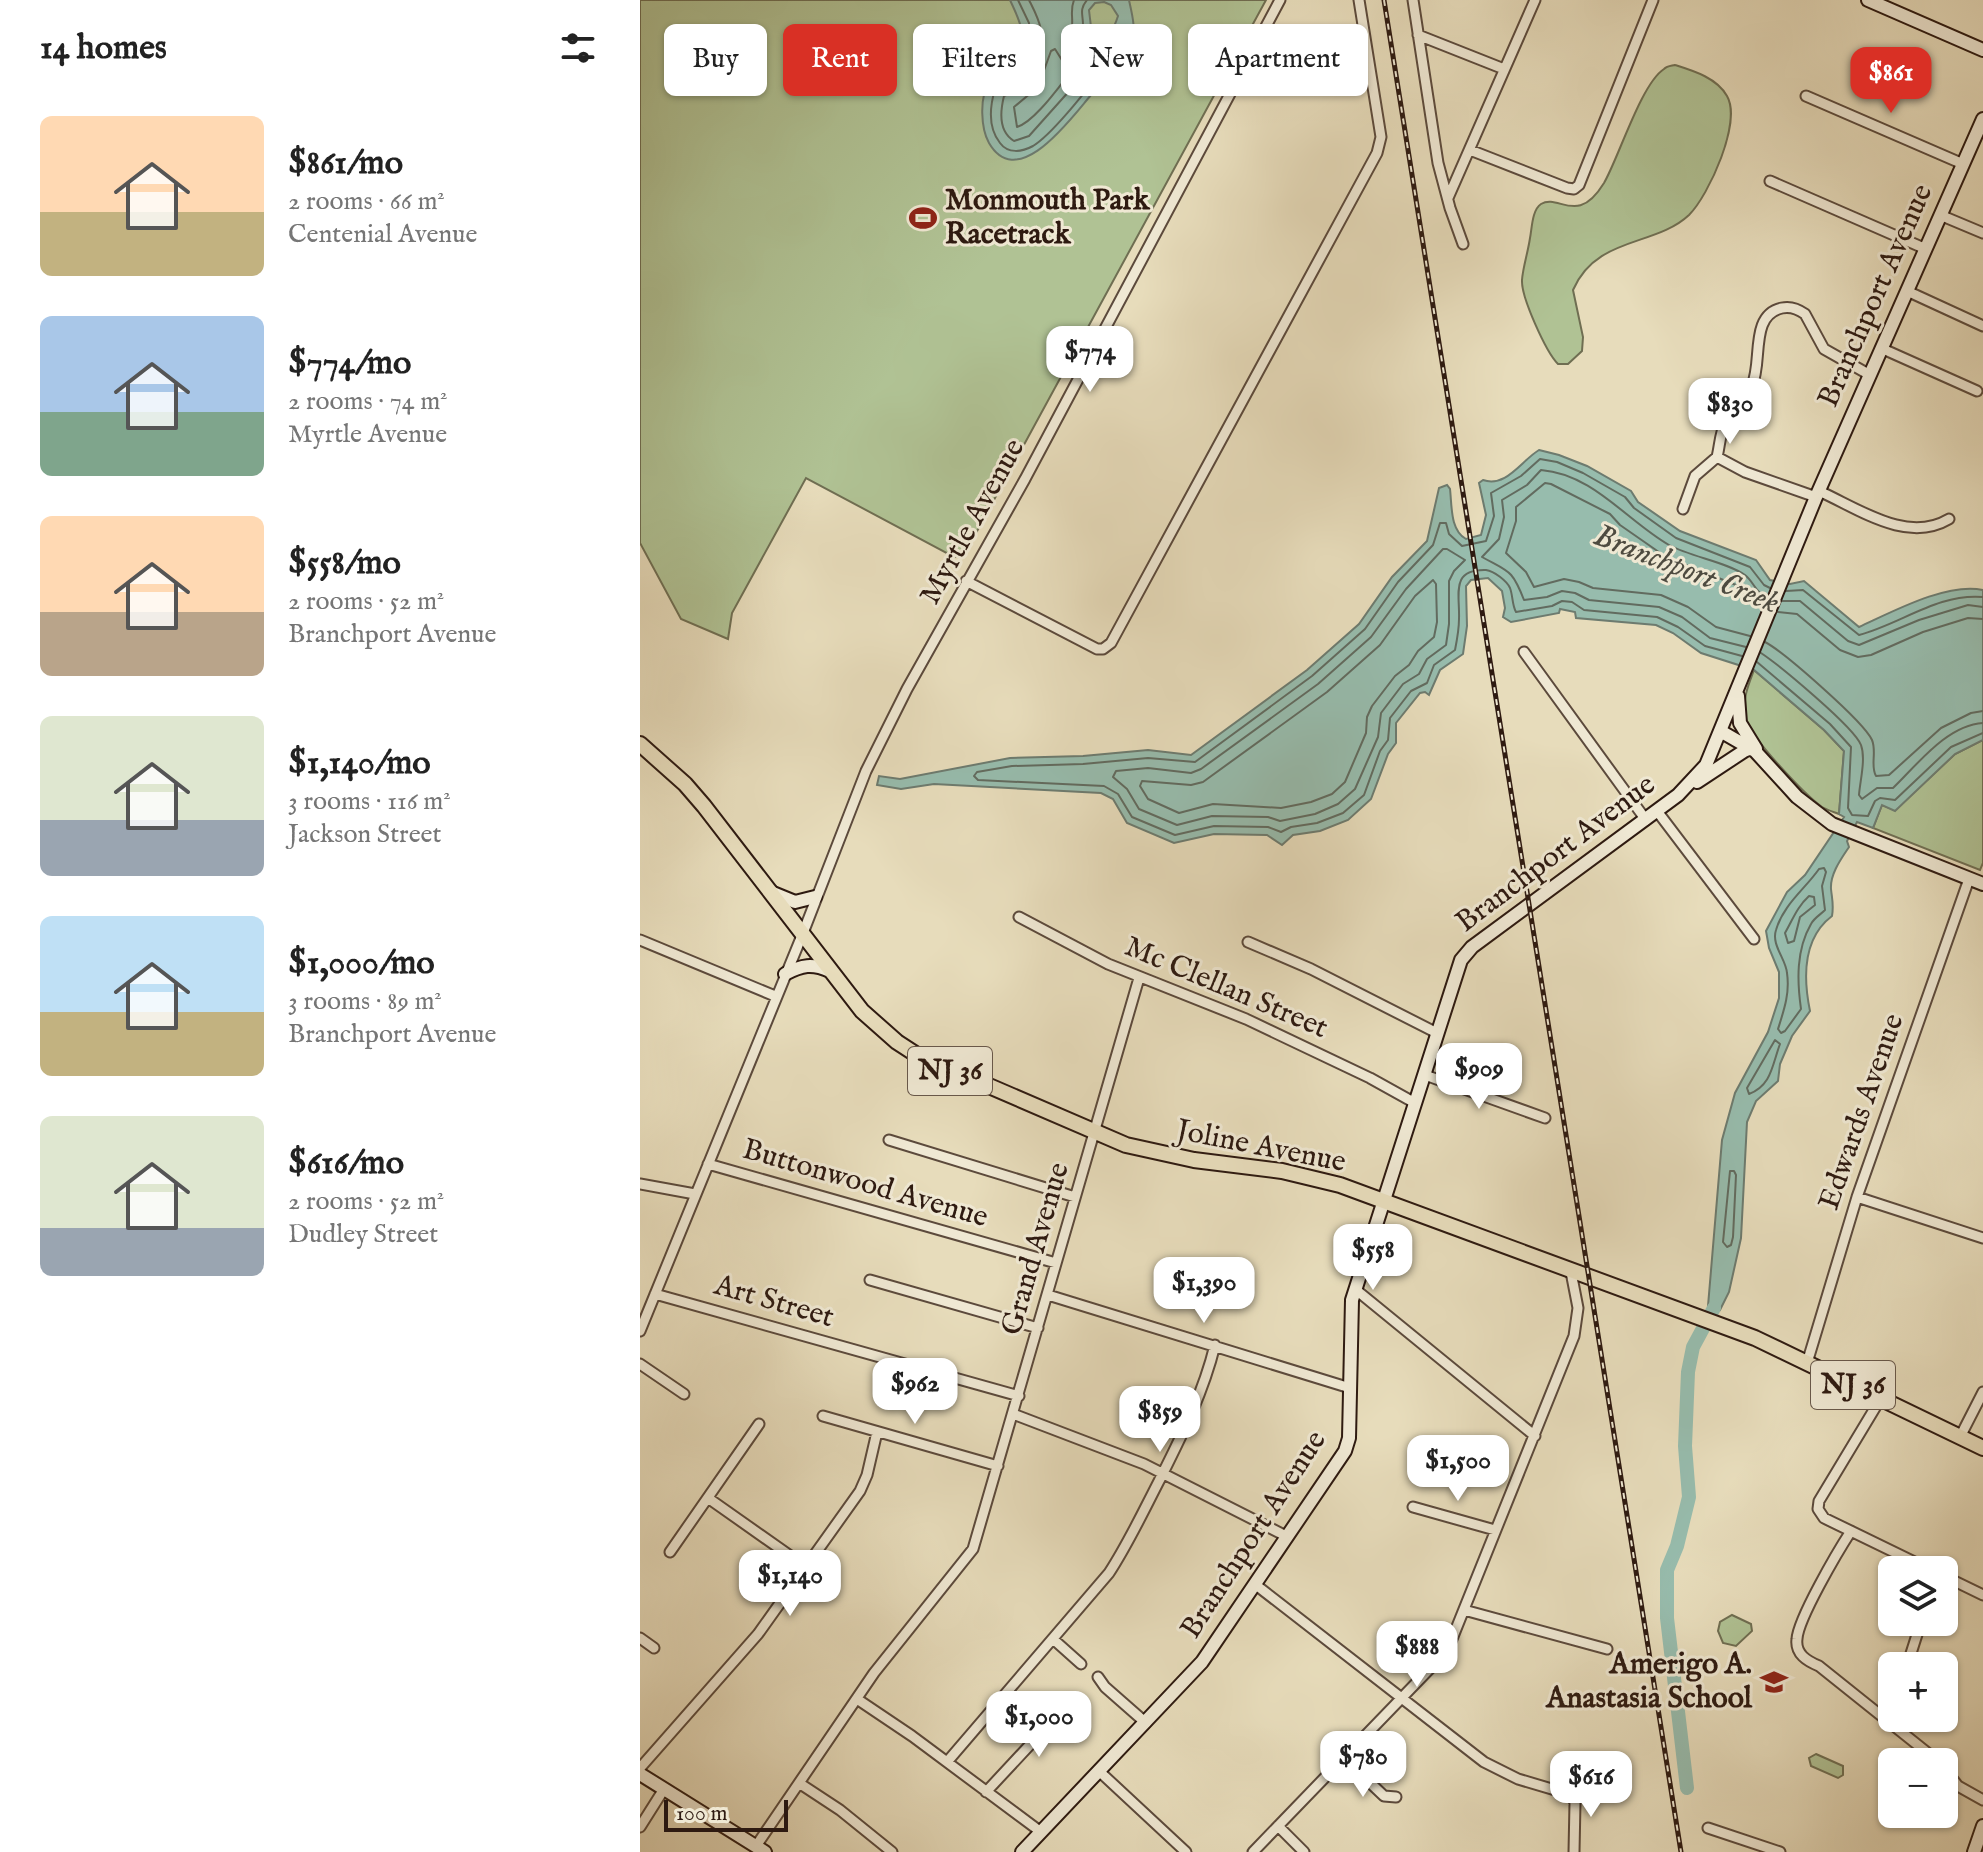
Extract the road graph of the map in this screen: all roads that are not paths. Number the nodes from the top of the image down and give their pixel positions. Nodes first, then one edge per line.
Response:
1 (1280, 0) edge
2 (1359, 0) edge
3 (1413, 0) edge
4 (1535, 0) edge
5 (1653, 0) edge
6 (1868, 0) edge
7 (1418, 35) junction
8 (1983, 50) edge
9 (1504, 69) junction
10 (1806, 96) dead end
11 (1983, 119) edge
12 (1470, 150) junction
13 (1963, 164) junction
14 (1770, 181) dead end
15 (1448, 198) junction
16 (1940, 215) junction
17 (1983, 233) edge
18 (1463, 244) dead end
19 (1926, 249) junction
20 (1907, 291) junction
21 (1983, 326) edge
22 (1883, 349) junction
23 (1870, 375) junction
24 (1977, 391) dead end
25 (1717, 457) junction
26 (1817, 494) junction
27 (1683, 509) dead end
28 (1949, 519) dead end
29 (966, 581) junction
30 (1524, 652) dead end
31 (1739, 684) junction
32 (1722, 732) junction
33 (640, 744) edge
34 (1751, 748) junction
35 (1768, 764) junction
36 (1678, 795) junction
37 (1651, 815) junction
38 (1969, 879) junction
39 (1983, 884) edge
40 (772, 892) junction
41 (815, 897) junction
42 (1019, 917) dead end
43 (803, 933) junction
44 (1754, 939) dead end
45 (640, 940) edge
46 (1248, 942) dead end
47 (832, 972) junction
48 (785, 974) junction
49 (1139, 978) junction
50 (775, 996) junction
51 (1437, 1033) junction
52 (1425, 1075) junction
53 (1415, 1103) junction
54 (1545, 1118) dead end
55 (1094, 1132) junction
56 (889, 1140) dead end
57 (708, 1164) junction
58 (640, 1184) edge
59 (695, 1194) junction
60 (1075, 1197) junction
61 (1857, 1197) junction
62 (1382, 1201) junction
63 (1983, 1238) edge
64 (1056, 1263) junction
65 (1571, 1272) junction
66 (870, 1280) dead end
67 (1355, 1289) junction
68 (655, 1294) junction
69 (1048, 1295) junction
70 (1038, 1328) junction
71 (640, 1331) edge
72 (1215, 1345) junction
73 (1807, 1363) junction
74 (640, 1364) edge
75 (1350, 1388) junction
76 (1983, 1392) edge
77 (684, 1394) dead end
78 (1019, 1396) junction
79 (1881, 1398) junction
80 (1013, 1414) junction
81 (823, 1416) dead end
82 (759, 1424) dead end
83 (877, 1432) junction
84 (1535, 1436) junction
85 (1960, 1437) junction
86 (1983, 1448) edge
87 (998, 1466) junction
88 (1163, 1474) junction
89 (708, 1498) junction
90 (1413, 1507) dead end
91 (1495, 1530) junction
92 (1851, 1531) junction
93 (1288, 1537) junction
94 (670, 1552) dead end
95 (1902, 1556) edge
96 (806, 1567) junction
97 (1958, 1583) edge
98 (1256, 1585) junction
99 (1983, 1595) edge
100 (1464, 1610) junction
101 (640, 1638) edge
102 (1053, 1639) junction
103 (654, 1648) dead end
104 (1607, 1649) dead end
105 (1081, 1664) dead end
106 (1098, 1677) dead end
107 (1402, 1698) junction
108 (857, 1699) junction
109 (1067, 1705) dead end
110 (1878, 1706) edge
111 (1146, 1723) junction
112 (1908, 1732) edge
113 (1925, 1748) edge
114 (1344, 1758) junction
115 (947, 1762) junction
116 (640, 1768) edge
117 (1100, 1772) junction
118 (640, 1774) edge
119 (799, 1783) junction
120 (1958, 1786) edge
121 (664, 1789) junction
122 (986, 1792) junction
123 (1396, 1797) dead end
124 (1983, 1800) edge
125 (1278, 1826) junction
126 (1983, 1826) edge
127 (640, 1827) edge
128 (1708, 1828) dead end
129 (1041, 1832) junction
130 (761, 1849) edge
131 (892, 1852) edge
132 (1022, 1852) edge
133 (1186, 1852) edge
134 (1253, 1852) edge
135 (1304, 1852) edge
136 (1574, 1852) edge
137 (1780, 1852) edge
138 (1974, 1852) edge

1 - 29 street, Myrtle Avenue
2 - 29 street
3 - 7 street
4 - 9 street
5 - 12 street
6 - 8 street
7 - 9 street
7 - 15 street
9 - 12 street
10 - 13 street
11 - 13 street, Branchport Avenue
12 - 15 street
13 - 16 street, Branchport Avenue
14 - 19 street
15 - 18 street
16 - 17 street
16 - 19 street, Branchport Avenue
19 - 20 street, Branchport Avenue
20 - 21 street
20 - 22 street, Branchport Avenue
22 - 23 street, Branchport Avenue
22 - 24 street
23 - 25 street
23 - 26 street, Branchport Avenue
25 - 26 street
25 - 27 street
26 - 28 street
26 - 31 street, Branchport Avenue
29 - 41 street, Myrtle Avenue
30 - 37 street
31 - 32 street, Branchport Avenue
31 - 35 street
32 - 34 street
32 - 36 street, Branchport Avenue
33 - 40 main road, Joline Avenue / NJ 36
34 - 35 street
34 - 36 street
35 - 38 street
36 - 37 street, Branchport Avenue
37 - 44 street
37 - 51 street, Branchport Avenue
38 - 39 street
38 - 61 street, Edwards Avenue
40 - 41 street
40 - 43 main road, Joline Avenue / NJ 36
41 - 43 street, Myrtle Avenue
42 - 49 street, Mc Clellan Street
43 - 47 main road, Joline Avenue / NJ 36
43 - 48 street, Myrtle Avenue
45 - 50 street
46 - 51 street
47 - 48 street
47 - 55 main road, Joline Avenue / NJ 36
48 - 50 street, Myrtle Avenue
49 - 53 street, Mc Clellan Street
49 - 55 street, Grand Avenue
50 - 57 street, Myrtle Avenue
51 - 52 street, Branchport Avenue
52 - 53 street, Branchport Avenue
52 - 54 street
53 - 62 street, Branchport Avenue
55 - 60 street, Grand Avenue
55 - 62 main road, Joline Avenue / NJ 36
56 - 60 street
57 - 59 street, Myrtle Avenue
57 - 64 street, Buttonwood Avenue
58 - 59 street
59 - 68 street, Myrtle Avenue
60 - 64 street, Grand Avenue
61 - 63 street
61 - 73 street, Edwards Avenue
62 - 65 main road, Joline Avenue / NJ 36
62 - 67 street, Branchport Avenue
64 - 69 street, Grand Avenue
65 - 73 main road, Joline Avenue / NJ 36
65 - 84 street
66 - 70 street
67 - 75 street, Branchport Avenue
67 - 84 street
68 - 71 street, Myrtle Avenue
68 - 78 street, Art Street
69 - 70 street, Grand Avenue
69 - 72 street
70 - 78 street, Grand Avenue
72 - 75 street
72 - 88 street
73 - 79 main road, Joline Avenue / NJ 36
74 - 77 street
75 - 93 street, Branchport Avenue
76 - 85 street
78 - 80 street, Grand Avenue
79 - 85 main road, Joline Avenue / NJ 36
79 - 92 street
80 - 87 street, Grand Avenue
80 - 88 street
81 - 83 street
82 - 89 street
83 - 87 street
83 - 96 street
84 - 91 street
85 - 86 main road, Joline Avenue / NJ 36
87 - 108 street, Grand Avenue
88 - 93 street
88 - 102 street
89 - 94 street
89 - 96 street
90 - 91 street
91 - 100 street
92 - 95 street
92 - 110 street
93 - 98 street, Branchport Avenue
96 - 116 street
97 - 99 street
98 - 107 street
98 - 111 street, Branchport Avenue
100 - 104 street
100 - 107 street
101 - 103 street
102 - 105 street
102 - 115 street
106 - 111 street
107 - 114 street
107 - 136 street
108 - 115 street
108 - 119 street, Grand Avenue
109 - 122 street
111 - 117 street, Branchport Avenue
112 - 113 street
114 - 123 street
114 - 125 street
115 - 122 street
117 - 129 street, Branchport Avenue
117 - 133 street
118 - 121 street
119 - 130 street, Grand Avenue
119 - 131 street
120 - 124 street
121 - 127 street
121 - 130 street
122 - 129 street
125 - 134 street
125 - 135 street
126 - 138 street
128 - 137 street
129 - 132 street, Branchport Avenue

